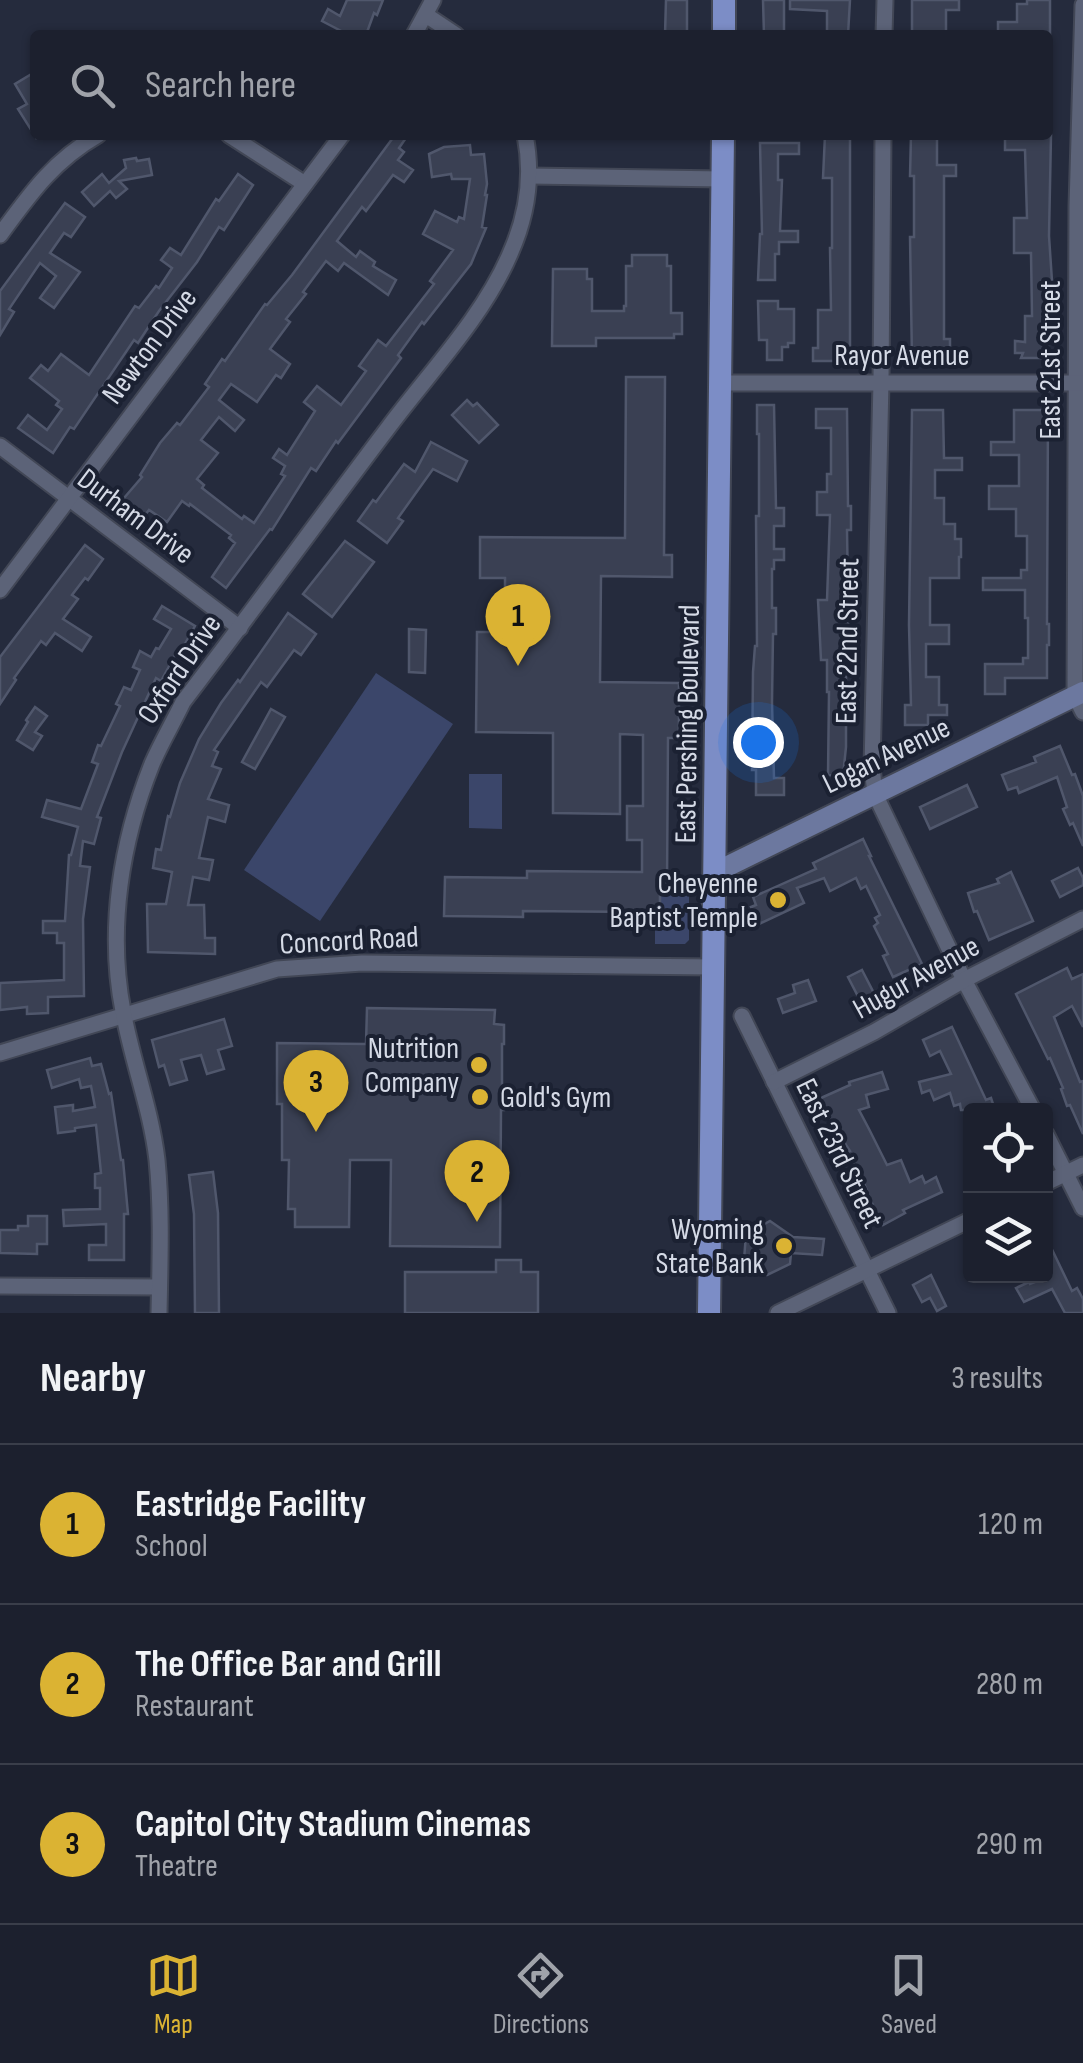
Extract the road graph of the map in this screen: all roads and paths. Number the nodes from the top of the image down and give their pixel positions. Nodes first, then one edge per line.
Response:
1 (724, 0) edge
2 (884, 0) edge
3 (1083, 5) edge
4 (429, 8) edge
5 (417, 30) edge
6 (451, 30) edge
7 (724, 30) edge
8 (884, 30) edge
9 (89, 140) edge
10 (237, 140) edge
11 (338, 140) edge
12 (526, 140) edge
13 (723, 140) edge
14 (883, 140) edge
15 (530, 176) junction
16 (722, 179) junction
17 (305, 184) junction
18 (1080, 212) edge
19 (0, 235) edge
20 (721, 382) junction
21 (881, 382) junction
22 (1080, 383) edge
23 (0, 446) edge
24 (68, 499) junction
25 (0, 590) edge
26 (240, 628) junction
27 (1080, 700) edge
28 (875, 794) junction
29 (716, 872) junction
30 (1083, 919) edge
31 (713, 967) junction
32 (964, 980) junction
33 (124, 1014) junction
34 (742, 1016) dead end
35 (0, 1053) edge
36 (774, 1082) junction
37 (1029, 1103) edge
38 (1053, 1148) edge
39 (1083, 1165) edge
40 (1066, 1173) junction
41 (1053, 1180) edge
42 (1083, 1208) edge
43 (963, 1224) edge
44 (868, 1271) junction
45 (0, 1286) edge
46 (160, 1287) junction
47 (159, 1313) edge
48 (709, 1313) edge
49 (778, 1313) edge
50 (888, 1313) edge

1 - 7 main road
2 - 8 street
3 - 18 street, East 21st Street
4 - 5 street
4 - 6 street
9 - 19 street
10 - 17 street
11 - 17 street, Newton Drive
12 - 15 street, Oxford Drive
13 - 16 main road, East Pershing Boulevard
14 - 21 street, East 22nd Street
15 - 16 street
15 - 26 street, Oxford Drive
16 - 20 main road, East Pershing Boulevard
17 - 24 street, Newton Drive
18 - 22 street, East 21st Street
20 - 21 street, Rayor Avenue
20 - 29 main road, East Pershing Boulevard
21 - 22 street, Rayor Avenue
21 - 28 street, East 22nd Street
22 - 27 street, East 21st Street
23 - 24 street, Durham Drive
24 - 25 street, Newton Drive
24 - 26 street, Durham Drive
26 - 33 street, Oxford Drive
27 - 28 main road, Logan Avenue
28 - 29 main road, Logan Avenue
28 - 32 street, East 22nd Street
29 - 31 main road, East Pershing Boulevard
30 - 32 street, Hugur Avenue
31 - 33 street, Concord Road
31 - 48 main road, East Pershing Boulevard
32 - 36 street, Hugur Avenue
32 - 37 street, East 22nd Street
33 - 35 street, Concord Road
33 - 46 street, Oxford Drive
34 - 36 street, East 23rd Street
36 - 44 street, East 23rd Street
38 - 40 street
39 - 40 street
40 - 41 street
40 - 42 street
43 - 44 street
44 - 49 street
44 - 50 street, East 23rd Street
45 - 46 street
46 - 47 street, Oxford Drive

